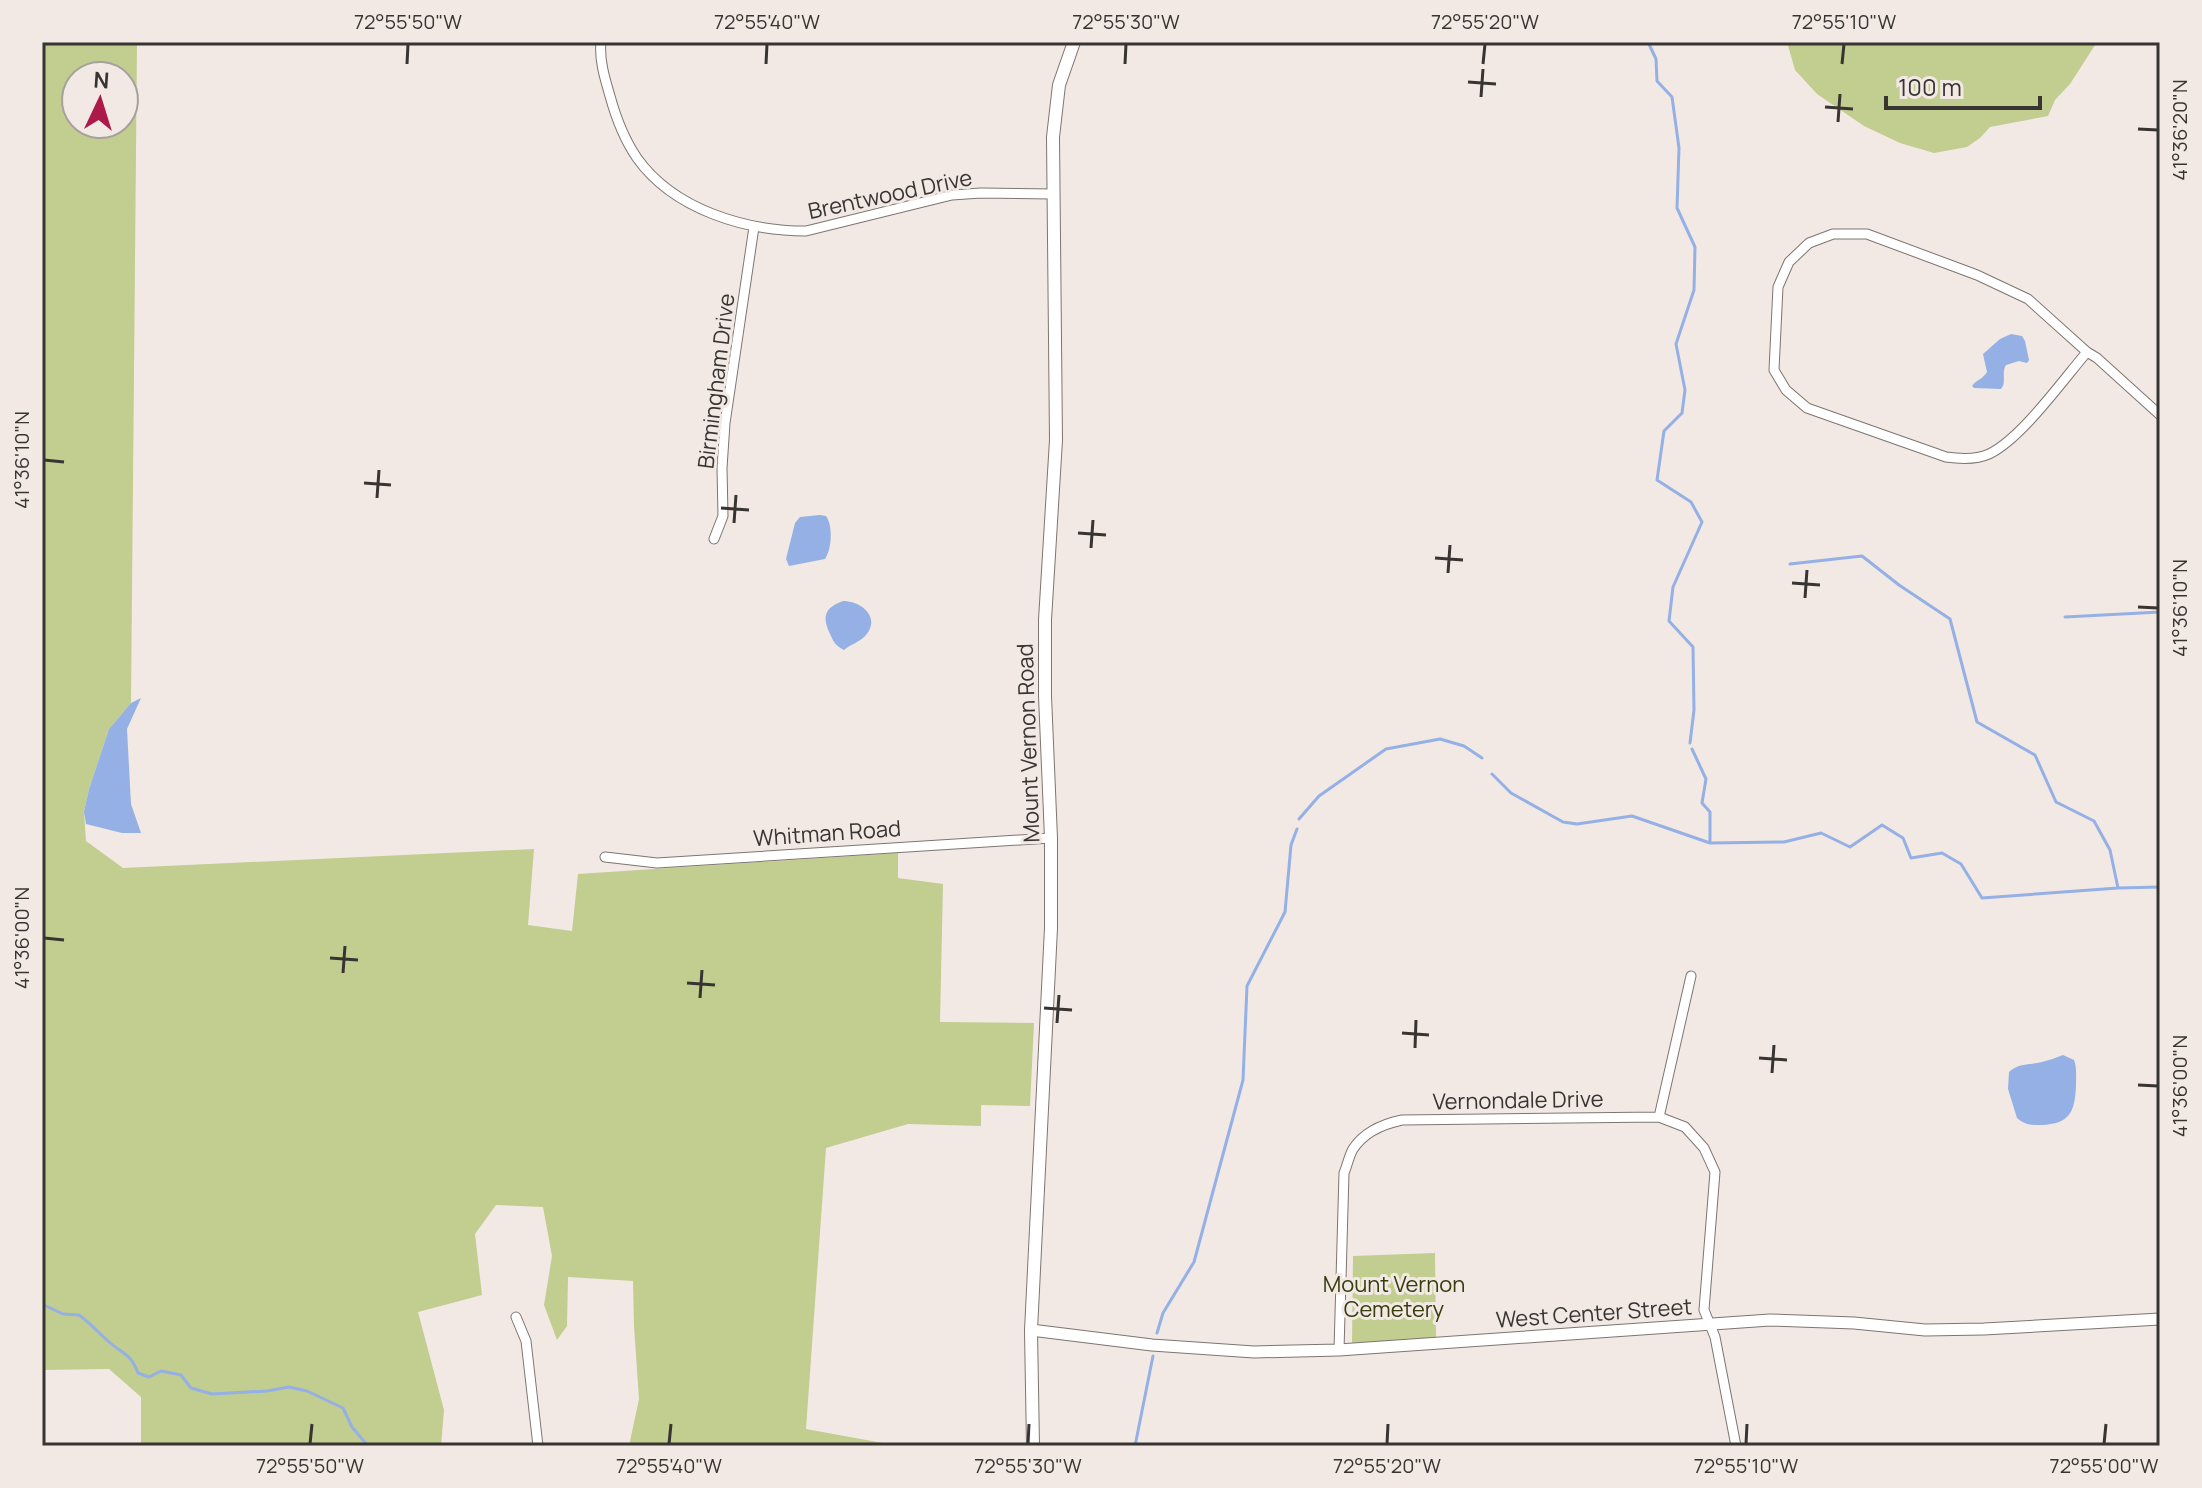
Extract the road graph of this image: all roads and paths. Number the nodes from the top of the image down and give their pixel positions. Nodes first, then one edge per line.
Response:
1 (601, 42) edge
2 (1074, 42) edge
3 (1054, 194) junction
4 (754, 227) junction
5 (2087, 352) junction
6 (2160, 415) edge
7 (714, 539) dead end
8 (1051, 838) junction
9 (605, 857) dead end
10 (1691, 976) dead end
11 (1659, 1117) junction
12 (516, 1317) dead end
13 (2160, 1319) edge
14 (1710, 1325) junction
15 (1031, 1330) junction
16 (1339, 1350) junction
17 (538, 1446) edge
18 (1033, 1446) edge
19 (1736, 1446) edge

1 - 4 street, Brentwood Drive
2 - 3 main road, Mount Vernon Road
3 - 4 street, Brentwood Drive
3 - 8 main road, Mount Vernon Road
4 - 7 street, Birmingham Drive
5 - 5 street
5 - 6 street
8 - 9 street, Whitman Road
8 - 15 main road, Mount Vernon Road
10 - 11 street
11 - 14 street, Vernondale Drive
11 - 16 street, Vernondale Drive
12 - 17 street
13 - 14 street, West Center Street
14 - 16 street, West Center Street
14 - 19 street, Vernondale Drive
15 - 16 street, West Center Street
15 - 18 main road, Mount Vernon Road

